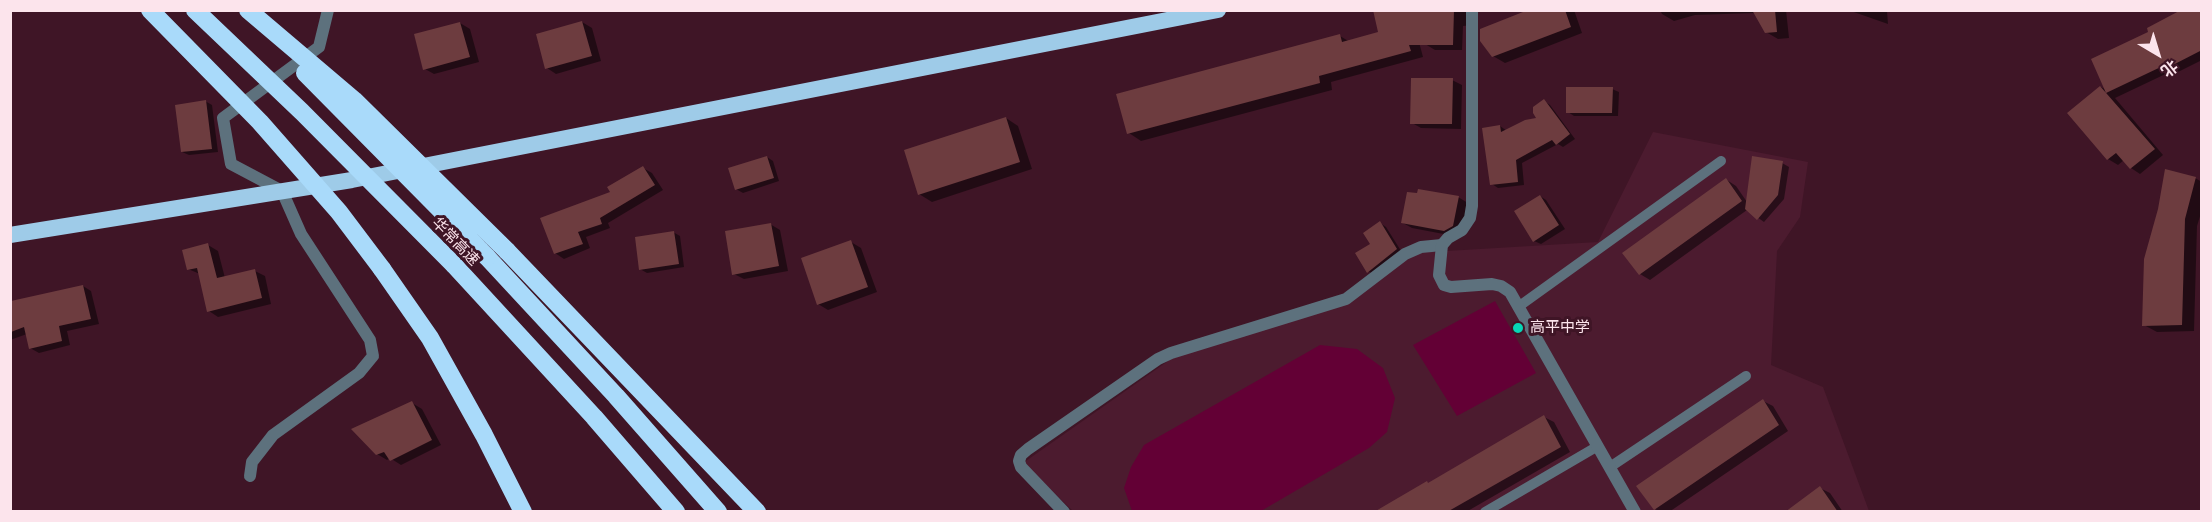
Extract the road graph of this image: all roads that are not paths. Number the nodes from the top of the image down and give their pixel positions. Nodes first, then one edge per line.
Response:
1 (150, 10) edge
2 (195, 10) edge
3 (238, 10) edge
4 (248, 10) edge
5 (328, 10) edge
6 (1218, 10) edge
7 (1472, 10) edge
8 (1721, 161) dead end
9 (282, 191) junction
10 (10, 235) edge
11 (1442, 246) junction
12 (1518, 307) junction
13 (1746, 376) dead end
14 (1598, 446) junction
15 (1610, 467) junction
16 (250, 476) dead end
17 (523, 512) edge
18 (676, 512) edge
19 (718, 512) edge
20 (757, 512) edge
21 (1064, 512) edge
22 (1485, 512) edge
23 (1635, 512) edge

1 - 17 highway, bridge
2 - 18 highway, 华常高速, bridge
3 - 19 highway, 华常高速, bridge
4 - 20 highway, bridge
5 - 9 street
6 - 9 highway
7 - 11 street
8 - 12 lane
9 - 10 highway
9 - 16 street
11 - 12 street
11 - 21 street
12 - 14 street
13 - 15 lane
14 - 15 street
14 - 22 lane
15 - 23 street

